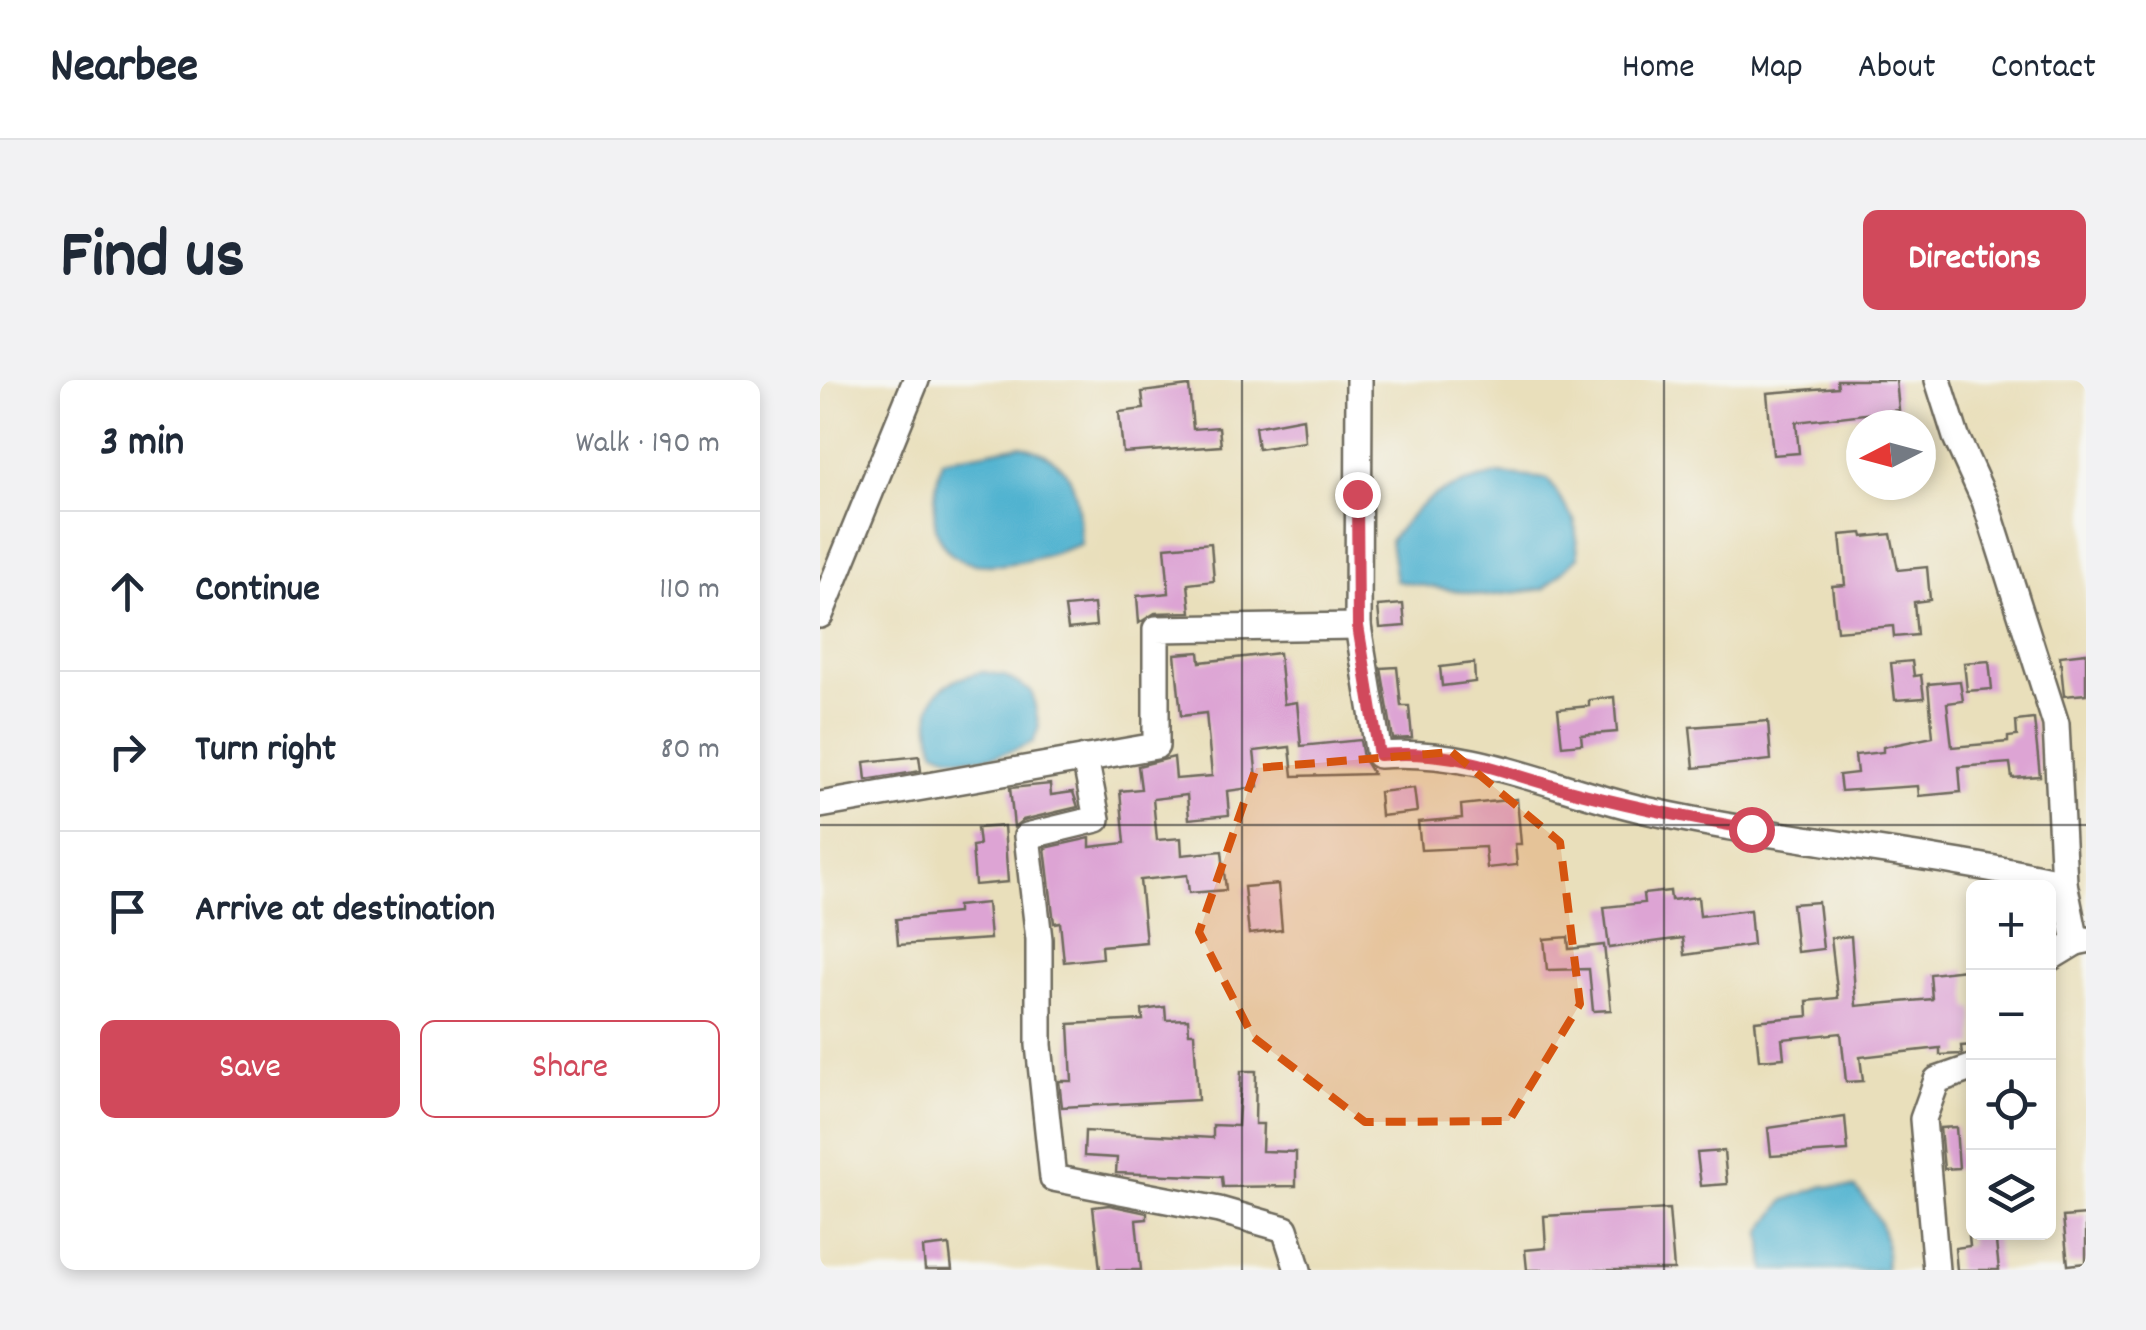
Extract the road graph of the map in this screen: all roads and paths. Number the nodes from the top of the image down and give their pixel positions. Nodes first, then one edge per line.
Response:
1 (916, 380) edge
2 (1359, 380) edge
3 (1938, 380) edge
4 (820, 614) edge
5 (1358, 626) junction
6 (1084, 758) junction
7 (820, 806) edge
8 (2064, 884) junction
9 (2081, 941) edge
10 (2056, 954) edge
11 (1966, 1069) edge
12 (1298, 1270) edge
13 (1936, 1270) edge

1 - 4 street
2 - 5 street
3 - 8 street
5 - 6 street
5 - 8 street
6 - 7 street
6 - 12 street
8 - 9 street
9 - 10 street
11 - 13 street

